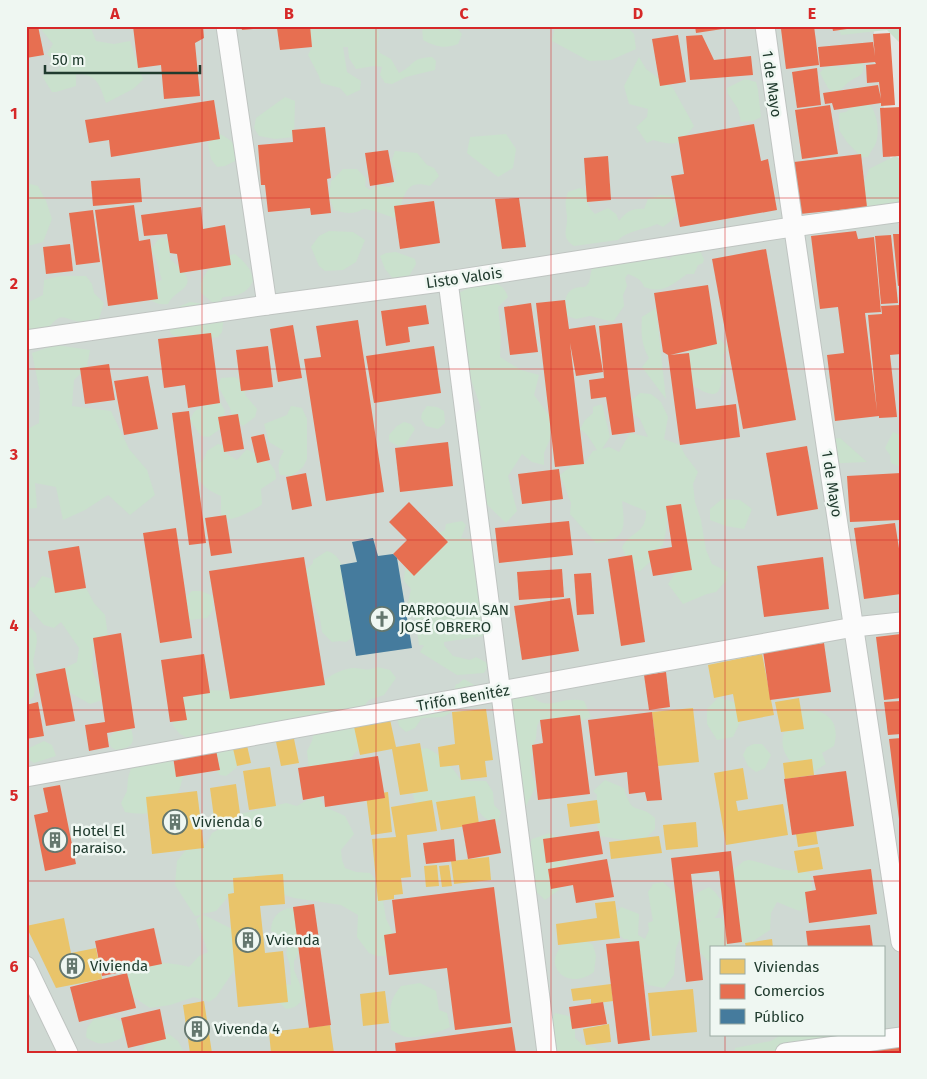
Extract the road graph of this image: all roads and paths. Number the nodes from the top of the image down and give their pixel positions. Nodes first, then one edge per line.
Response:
1 (226, 26) edge
2 (765, 26) edge
3 (901, 212) edge
4 (792, 227) junction
5 (448, 281) junction
6 (267, 304) junction
7 (26, 340) edge
8 (901, 622) edge
9 (854, 627) junction
10 (500, 691) junction
11 (26, 777) edge
12 (901, 942) edge
13 (26, 966) edge
14 (901, 1037) edge
15 (68, 1053) edge
16 (547, 1053) edge
17 (785, 1053) edge

1 - 6 street
2 - 4 street, 1 de Mayo
3 - 4 street, Listo Valois
4 - 5 street, Listo Valois
4 - 9 street, 1 de Mayo
5 - 6 street, Listo Valois
5 - 10 street
6 - 7 street, Listo Valois
8 - 9 street, Trifón Benitéz
9 - 10 street, Trifón Benitéz
9 - 12 street, 1 de Mayo
10 - 11 street, Trifón Benitéz
10 - 16 street
13 - 15 street
14 - 17 street

